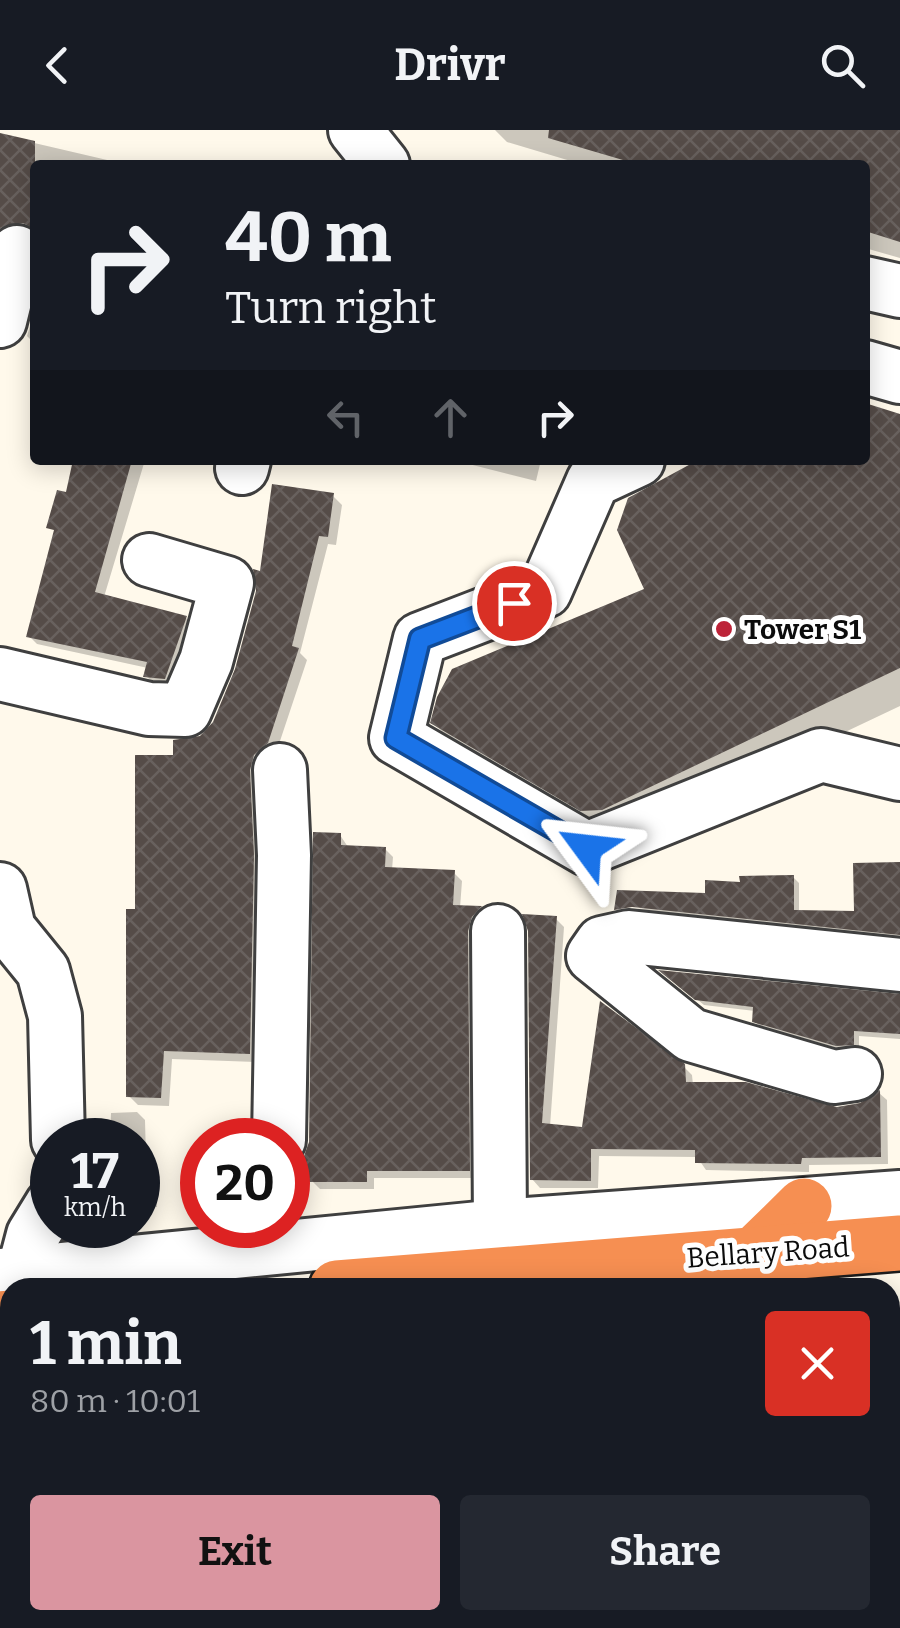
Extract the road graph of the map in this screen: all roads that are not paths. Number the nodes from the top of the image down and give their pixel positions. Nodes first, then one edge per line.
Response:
1 (355, 130) edge
2 (379, 160) edge
3 (17, 252) edge
4 (870, 284) edge
5 (900, 291) edge
6 (0, 321) edge
7 (870, 368) edge
8 (900, 376) edge
9 (627, 465) edge
10 (148, 560) dead end
11 (0, 674) edge
12 (280, 770) dead end
13 (900, 774) edge
14 (3, 916) edge
15 (498, 931) dead end
16 (900, 964) edge
17 (856, 1074) dead end
18 (58, 1118) edge
19 (279, 1118) edge
20 (900, 1197) edge
21 (804, 1206) junction
22 (500, 1226) junction
23 (310, 1234) edge
24 (30, 1239) edge
25 (900, 1242) edge
26 (222, 1248) edge
27 (758, 1252) junction
28 (900, 1270) edge
29 (15, 1278) edge
30 (88, 1278) edge
31 (454, 1278) edge
32 (793, 1278) edge

1 - 2 street
3 - 6 street
4 - 5 street
7 - 8 street
9 - 13 street
10 - 11 street
12 - 19 street
14 - 18 street
15 - 22 street
16 - 17 street
20 - 21 street
21 - 22 street
21 - 27 highway
22 - 23 street
24 - 29 street
25 - 27 highway, Bellary Road
26 - 30 street
27 - 31 highway, Bellary Road
28 - 32 highway, Bellary Road

